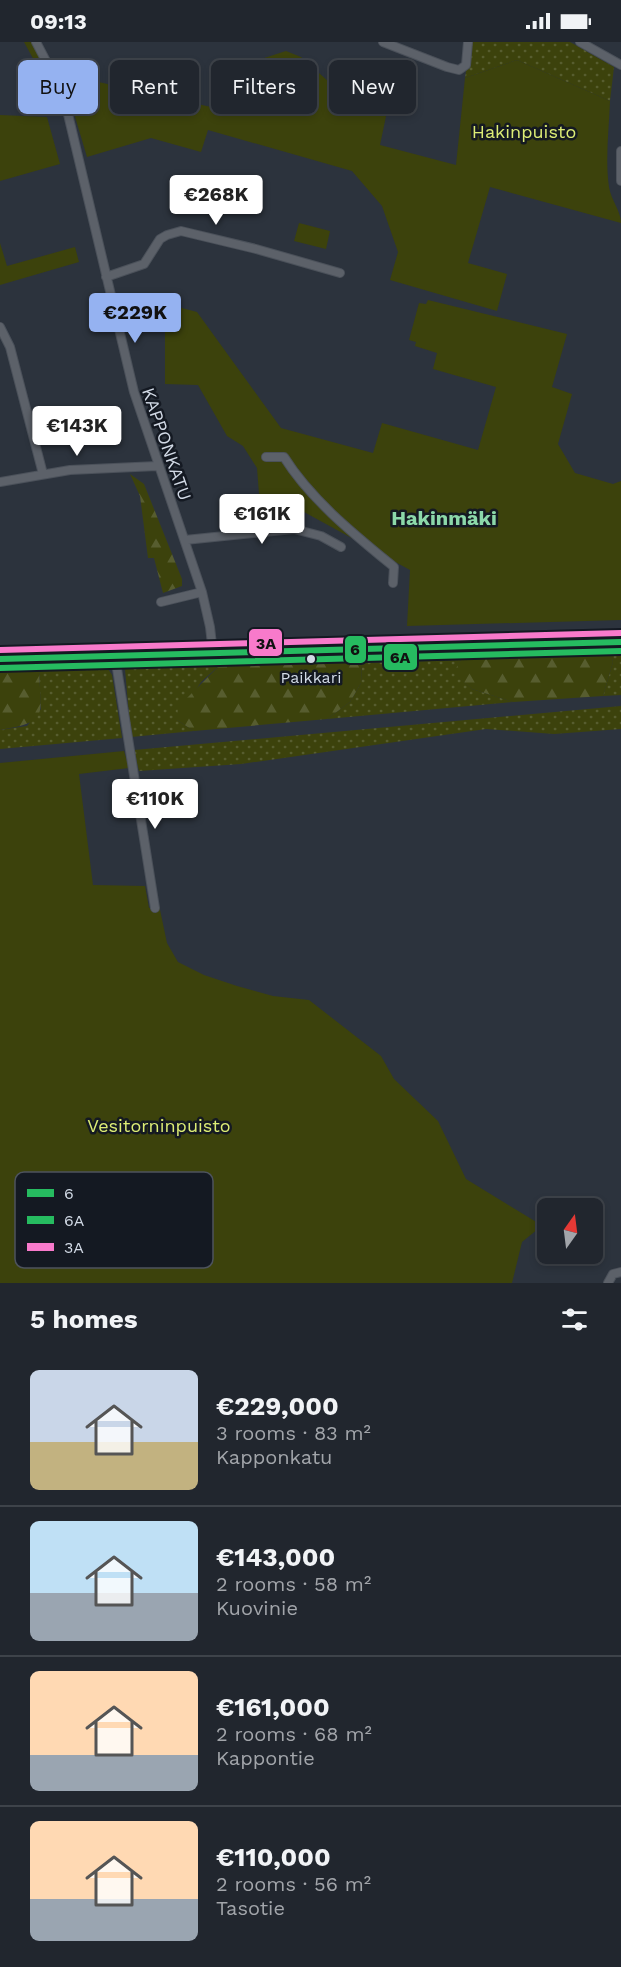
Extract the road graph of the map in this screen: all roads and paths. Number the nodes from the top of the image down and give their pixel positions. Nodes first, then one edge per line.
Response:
1 (36, 42) edge
2 (383, 42) edge
3 (468, 42) edge
4 (580, 42) edge
5 (621, 65) edge
6 (621, 151) edge
7 (621, 181) edge
8 (340, 273) dead end
9 (106, 277) junction
10 (0, 327) edge
11 (266, 457) dead end
12 (157, 466) junction
13 (44, 474) junction
14 (0, 482) edge
15 (185, 540) junction
16 (341, 547) dead end
17 (393, 583) dead end
18 (202, 592) junction
19 (161, 602) dead end
20 (621, 642) edge
21 (213, 654) junction
22 (115, 656) junction
23 (0, 659) edge
24 (154, 908) dead end
25 (621, 1272) edge
26 (608, 1283) edge

1 - 9 street, KAPPONKATU
2 - 3 street
4 - 5 street
6 - 7 street
8 - 9 street
9 - 12 street, KAPPONKATU
10 - 13 street
11 - 17 street
12 - 13 street
12 - 15 street, KAPPONKATU
13 - 14 street
15 - 16 street
15 - 18 street, KAPPONKATU
18 - 19 street
18 - 21 street, KAPPONKATU
20 - 21 main road
21 - 22 main road
22 - 23 main road
22 - 24 street
25 - 26 street

